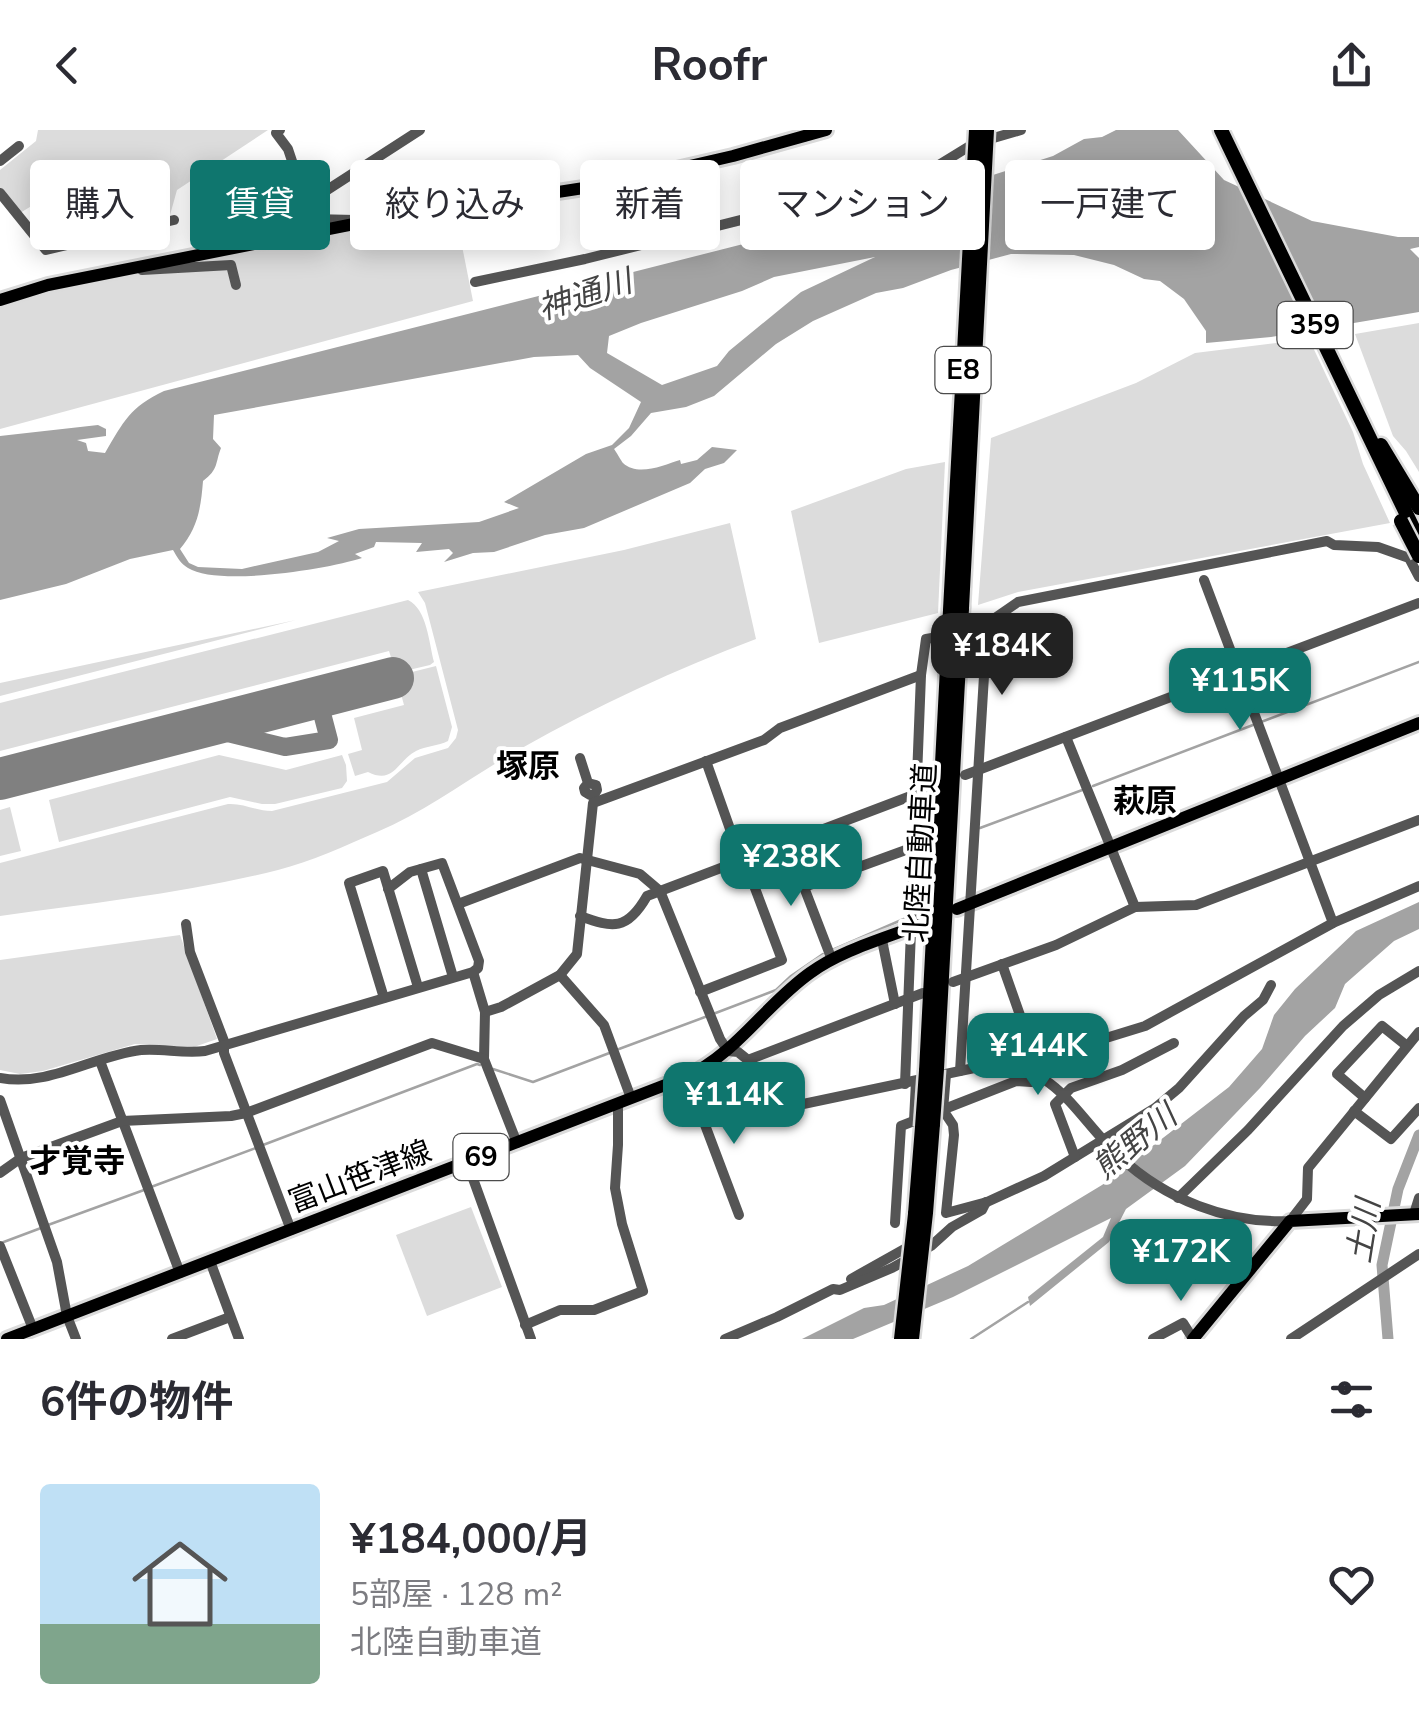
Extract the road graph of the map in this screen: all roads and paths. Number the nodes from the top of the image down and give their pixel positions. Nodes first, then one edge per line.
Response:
1 (280, 130) edge
2 (420, 130) edge
3 (826, 130) edge
4 (976, 130) edge
5 (987, 130) edge
6 (1021, 130) edge
7 (1222, 130) edge
8 (1231, 130) edge
9 (18, 146) dead end
10 (292, 160) edge
11 (0, 161) edge
12 (330, 189) edge
13 (560, 192) edge
14 (0, 193) edge
15 (174, 220) dead end
16 (217, 250) edge
17 (130, 268) junction
18 (475, 282) dead end
19 (236, 285) dead end
20 (0, 300) edge
21 (1375, 441) junction
22 (1419, 508) edge
23 (1419, 522) edge
24 (1419, 540) edge
25 (1419, 556) edge
26 (1419, 577) edge
27 (1204, 580) dead end
28 (1419, 603) edge
29 (956, 608) junction
30 (938, 638) dead end
31 (1238, 672) junction
32 (921, 676) junction
33 (1419, 723) edge
34 (1066, 737) junction
35 (580, 758) dead end
36 (706, 761) junction
37 (977, 771) junction
38 (965, 775) dead end
39 (1278, 780) junction
40 (921, 791) junction
41 (594, 798) junction
42 (1419, 820) edge
43 (787, 843) junction
44 (914, 847) junction
45 (1111, 847) junction
46 (586, 858) junction
47 (742, 860) junction
48 (1310, 861) junction
49 (421, 869) junction
50 (1419, 886) edge
51 (804, 887) junction
52 (388, 889) junction
53 (660, 891) junction
54 (458, 904) junction
55 (963, 907) junction
56 (1135, 908) junction
57 (580, 916) junction
58 (186, 924) dead end
59 (1333, 924) junction
60 (918, 925) junction
61 (882, 940) junction
62 (832, 960) junction
63 (1002, 964) junction
64 (1419, 971) edge
65 (473, 972) junction
66 (560, 974) junction
67 (453, 977) junction
68 (966, 978) junction
69 (953, 982) dead end
70 (1271, 985) dead end
71 (418, 987) junction
72 (700, 992) junction
73 (923, 993) dead end
74 (384, 998) junction
75 (908, 1000) junction
76 (896, 1004) junction
77 (485, 1012) junction
78 (1419, 1032) edge
79 (1174, 1043) dead end
80 (224, 1046) junction
81 (1407, 1046) junction
82 (728, 1051) junction
83 (1034, 1055) junction
84 (484, 1059) junction
85 (100, 1061) junction
86 (1006, 1065) junction
87 (960, 1071) junction
88 (926, 1076) junction
89 (1040, 1076) junction
90 (0, 1078) edge
91 (690, 1082) junction
92 (1065, 1095) junction
93 (1365, 1098) junction
94 (0, 1100) edge
95 (624, 1101) junction
96 (1419, 1108) edge
97 (943, 1110) junction
98 (1354, 1111) junction
99 (246, 1113) junction
100 (122, 1121) junction
101 (923, 1124) junction
102 (1103, 1140) junction
103 (517, 1143) junction
104 (1075, 1157) junction
105 (21, 1158) junction
106 (467, 1162) junction
107 (0, 1173) edge
108 (1176, 1197) junction
109 (1419, 1198) edge
110 (987, 1202) junction
111 (968, 1207) junction
112 (920, 1214) junction
113 (1414, 1214) edge
114 (739, 1215) dead end
115 (942, 1218) dead end
116 (1290, 1221) junction
117 (894, 1223) dead end
118 (291, 1230) junction
119 (0, 1246) edge
120 (1419, 1254) edge
121 (210, 1261) junction
122 (180, 1273) junction
123 (68, 1316) junction
124 (230, 1316) junction
125 (525, 1324) junction
126 (33, 1329) junction
127 (7, 1339) edge
128 (76, 1339) edge
129 (172, 1339) edge
130 (239, 1339) edge
131 (531, 1339) edge
132 (725, 1339) edge
133 (901, 1339) edge
134 (912, 1339) edge
135 (1154, 1339) edge
136 (1193, 1339) edge
137 (1291, 1339) edge

1 - 10 street
2 - 12 street
3 - 13 main road
4 - 29 highway, 北陸自動車道 / E8, bridge
5 - 29 highway, 北陸自動車道 / E8, bridge
6 - 18 street
7 - 21 highway, 359
8 - 21 highway, 359
9 - 11 street
14 - 15 street
16 - 17 main road
17 - 19 street
17 - 20 main road
21 - 22 highway
21 - 23 highway, 359
21 - 24 highway, 359
21 - 25 highway, bridge
26 - 37 street
27 - 31 street
28 - 31 street
29 - 88 highway, 北陸自動車道 / E8
30 - 32 street
31 - 34 street
31 - 39 street
32 - 36 street
32 - 40 street
33 - 39 main road
34 - 37 street
34 - 45 street
35 - 41 street
36 - 41 street
36 - 47 street
37 - 38 street
37 - 55 street
39 - 45 main road
39 - 48 street
40 - 43 street
40 - 44 street
41 - 46 street
42 - 48 street
43 - 47 street
43 - 51 street
44 - 51 street
44 - 60 street
45 - 55 main road
45 - 56 street
46 - 53 street
46 - 54 street
46 - 57 street
47 - 53 street
47 - 72 street
48 - 56 street
48 - 59 street
49 - 52 street
49 - 54 street
49 - 67 street
50 - 59 street
51 - 62 street
52 - 71 street
52 - 74 street
53 - 57 street
53 - 72 street
54 - 65 street
55 - 68 street
56 - 63 street
57 - 66 street
58 - 80 street
59 - 83 street
60 - 61 main road, 富山笹津線 / 69
60 - 75 street
61 - 62 main road, 富山笹津線 / 69
61 - 76 street
62 - 82 main road, 富山笹津線 / 69
63 - 68 street
63 - 83 street
64 - 108 street
65 - 67 street
65 - 77 street
66 - 77 street
66 - 95 street
67 - 71 street
68 - 69 street
68 - 87 street
70 - 102 street
71 - 74 street
72 - 82 street
73 - 75 street
74 - 80 street
75 - 76 street
75 - 88 street
76 - 82 street
77 - 84 street
78 - 81 street
79 - 92 street
80 - 85 street
80 - 99 street
81 - 93 street
81 - 93 street
82 - 91 main road, 富山笹津線 / 69
83 - 86 street
84 - 99 street
84 - 103 street
85 - 90 street
85 - 100 street
86 - 87 street
86 - 89 street
87 - 88 street
88 - 91 street
88 - 97 street
88 - 101 highway, 北陸自動車道 / E8, bridge
89 - 92 street
89 - 97 street
91 - 95 main road, 富山笹津線 / 69
91 - 114 street
92 - 102 street
92 - 104 street
93 - 98 street
94 - 105 street
95 - 103 main road, 富山笹津線 / 69
95 - 125 street
96 - 98 street
97 - 101 street
97 - 111 street
98 - 116 street
99 - 100 street
99 - 118 street
100 - 105 street
100 - 122 street
101 - 112 highway, 北陸自動車道 / E8
101 - 117 street
102 - 104 street
102 - 108 street
103 - 106 main road, 富山笹津線 / 69
104 - 110 street
105 - 107 street
105 - 123 street
106 - 118 main road, 富山笹津線 / 69
106 - 125 street
108 - 116 street
109 - 113 street
110 - 111 street
110 - 132 street
111 - 115 street
112 - 133 highway, 北陸自動車道 / E8, bridge
112 - 134 highway, 北陸自動車道 / E8, bridge
113 - 116 main road
116 - 136 main road
118 - 121 main road, 富山笹津線 / 69
119 - 126 street
120 - 137 street
121 - 122 main road, 富山笹津線 / 69
121 - 124 street
122 - 123 main road, 富山笹津線 / 69
123 - 126 main road, 富山笹津線 / 69
123 - 128 street
124 - 129 street
124 - 130 street
125 - 131 street
126 - 127 main road, 富山笹津線 / 69
135 - 136 street

